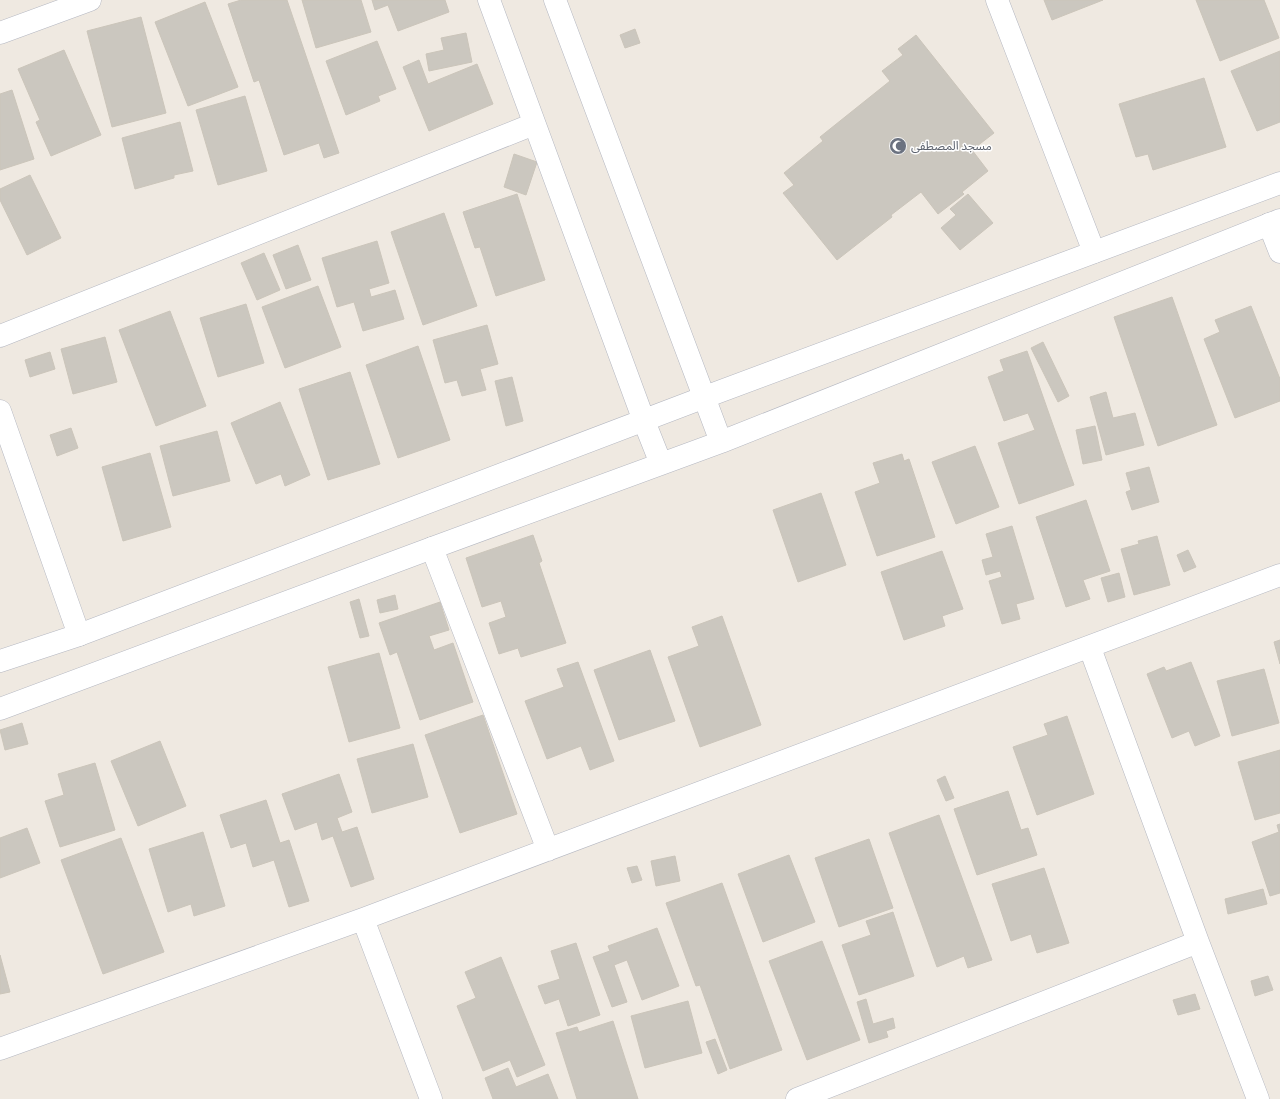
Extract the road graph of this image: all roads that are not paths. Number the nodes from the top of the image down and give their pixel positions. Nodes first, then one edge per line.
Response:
1 (90, 0) edge
2 (489, 0) edge
3 (555, 0) edge
4 (997, 0) edge
5 (0, 33) edge
6 (534, 124) junction
7 (1280, 183) edge
8 (1275, 222) edge
9 (1094, 252) junction
10 (1280, 252) edge
11 (0, 336) edge
12 (705, 398) junction
13 (0, 411) edge
14 (644, 422) junction
15 (721, 442) junction
16 (661, 464) junction
17 (432, 548) junction
18 (1280, 575) edge
19 (79, 635) junction
20 (1090, 648) junction
21 (0, 661) edge
22 (0, 709) edge
23 (548, 850) junction
24 (363, 919) junction
25 (1198, 942) junction
26 (0, 1050) edge
27 (431, 1099) edge
28 (797, 1099) edge
29 (1258, 1099) edge

1 - 5 street
2 - 6 street
3 - 12 street
4 - 9 street
6 - 11 street
6 - 14 street
7 - 9 street
8 - 10 street
8 - 15 street
9 - 12 street
12 - 14 street
12 - 15 street
13 - 19 street
14 - 16 street
14 - 19 street
15 - 16 street
16 - 17 street
17 - 22 street
17 - 23 street
18 - 20 street
19 - 21 street
20 - 23 street
20 - 25 street
23 - 24 street
24 - 26 street
24 - 27 street
25 - 28 street
25 - 29 street

